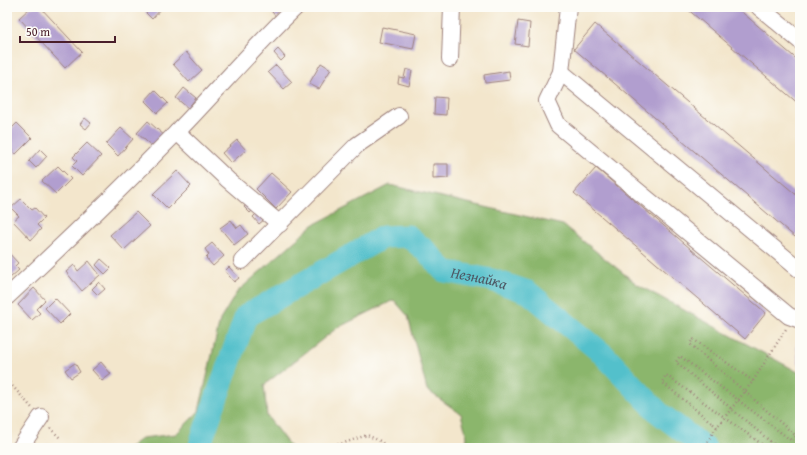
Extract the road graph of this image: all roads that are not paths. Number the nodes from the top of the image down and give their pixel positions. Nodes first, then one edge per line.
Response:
1 (296, 7) edge
2 (452, 7) edge
3 (568, 7) edge
4 (758, 7) edge
5 (800, 41) edge
6 (450, 59) dead end
7 (561, 72) junction
8 (399, 116) dead end
9 (177, 132) junction
10 (280, 224) junction
11 (242, 261) dead end
12 (800, 270) edge
13 (7, 297) edge
14 (797, 319) edge
15 (41, 417) dead end
16 (20, 448) edge

1 - 9 street
2 - 6 street
3 - 7 street
4 - 5 street
7 - 12 street
7 - 14 street
8 - 10 street
9 - 10 street
9 - 13 street
10 - 11 street
15 - 16 street

